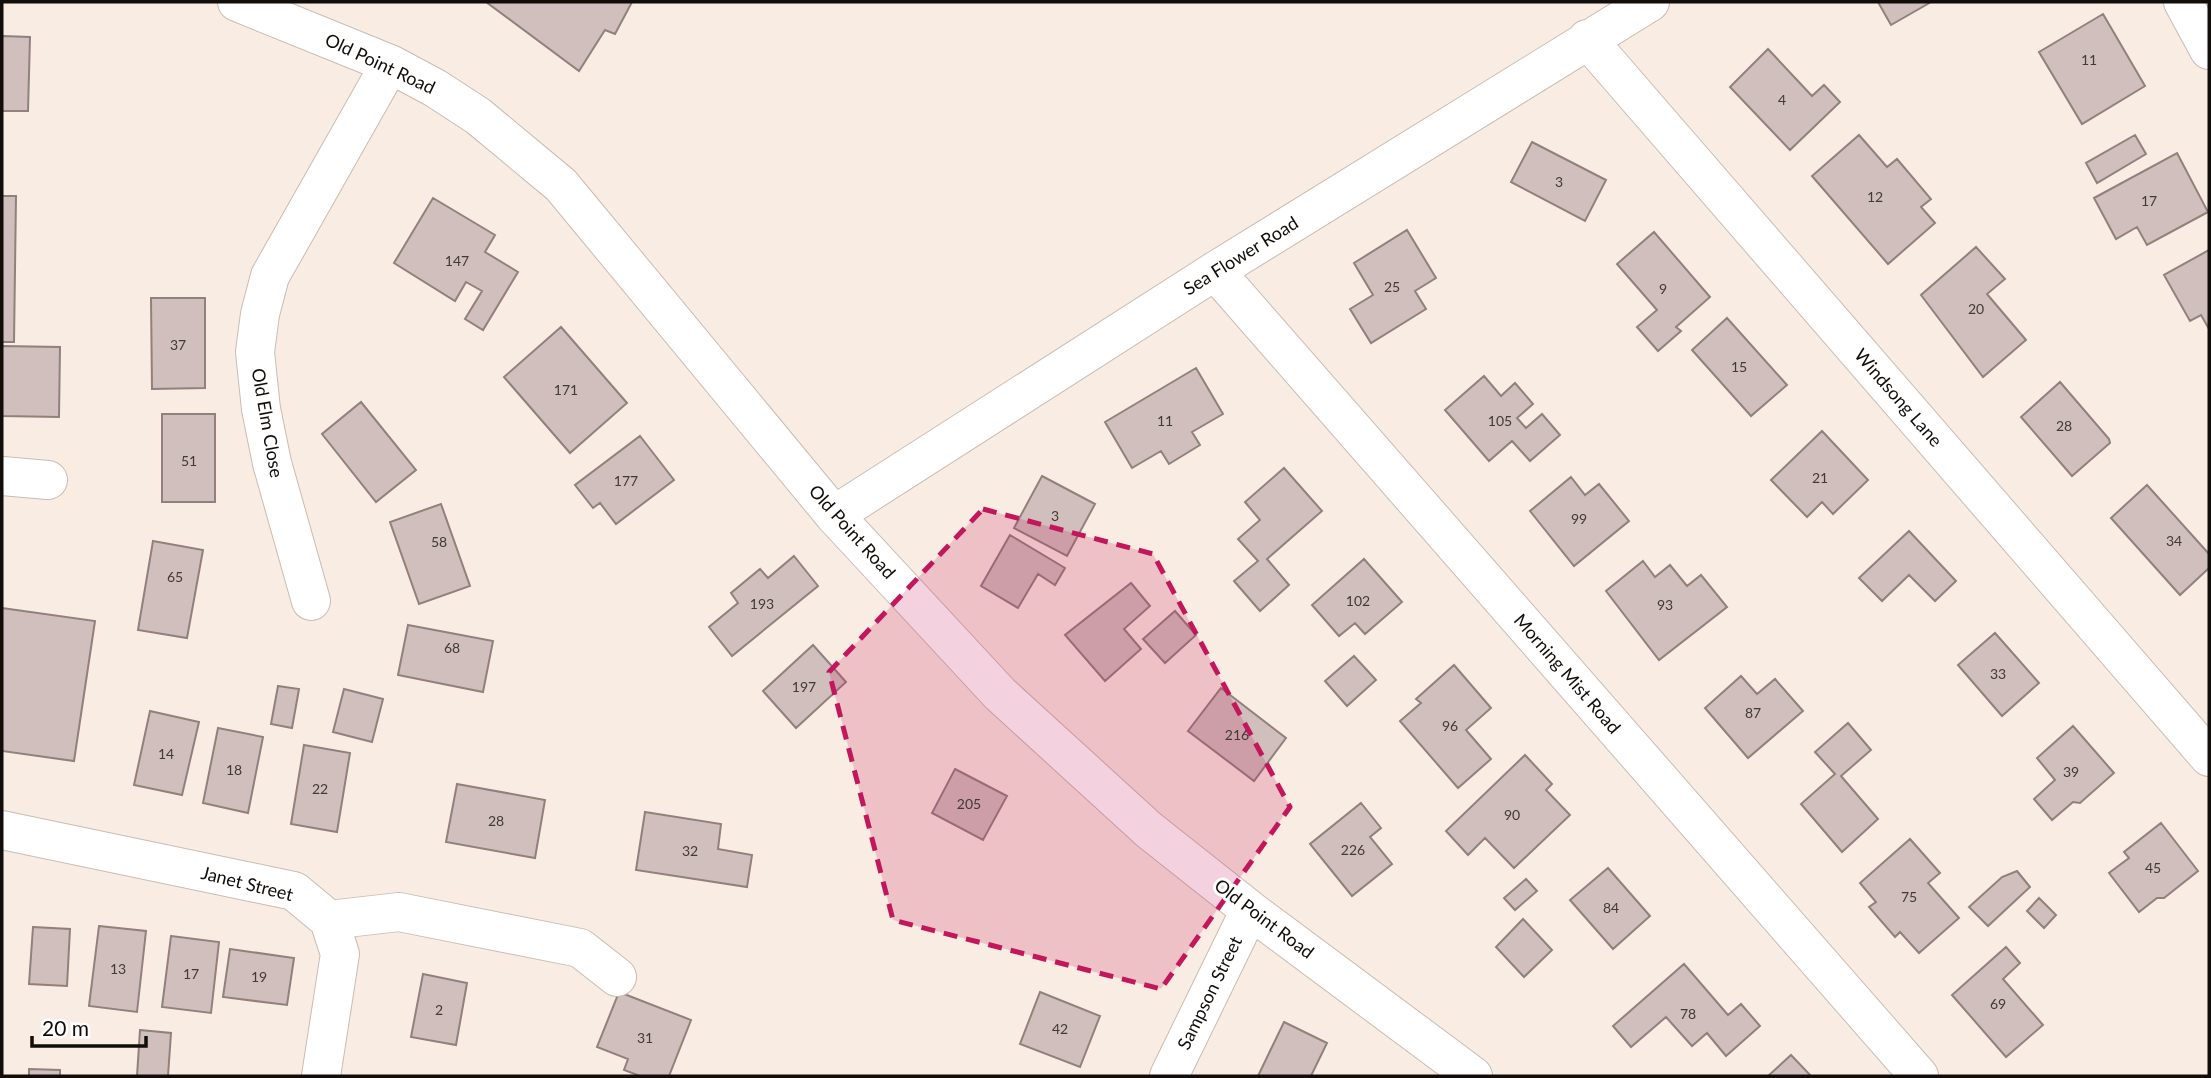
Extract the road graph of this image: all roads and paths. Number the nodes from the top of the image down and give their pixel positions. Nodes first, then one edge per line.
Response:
1 (237, 2) edge
2 (1650, 2) edge
3 (2183, 2) edge
4 (1587, 39) junction
5 (2209, 50) edge
6 (390, 64) junction
7 (1215, 271) junction
8 (2, 476) edge
9 (48, 480) dead end
10 (835, 515) junction
11 (311, 601) dead end
12 (2209, 757) edge
13 (2, 831) edge
14 (1250, 910) junction
15 (329, 920) junction
16 (617, 977) dead end
17 (321, 1076) edge
18 (1169, 1076) edge
19 (1473, 1076) edge
20 (1919, 1076) edge

1 - 6 street, Old Point Road
2 - 4 street, Sea Flower Road
3 - 5 street
4 - 7 street, Sea Flower Road
4 - 12 street, Windsong Lane
6 - 10 street, Old Point Road
6 - 11 street, Old Elm Close
7 - 10 street, Sea Flower Road
7 - 20 street, Morning Mist Road
8 - 9 street
10 - 14 street, Old Point Road
13 - 15 street, Janet Street
14 - 18 street, Sampson Street
14 - 19 street, Old Point Road
15 - 16 street
15 - 17 street

